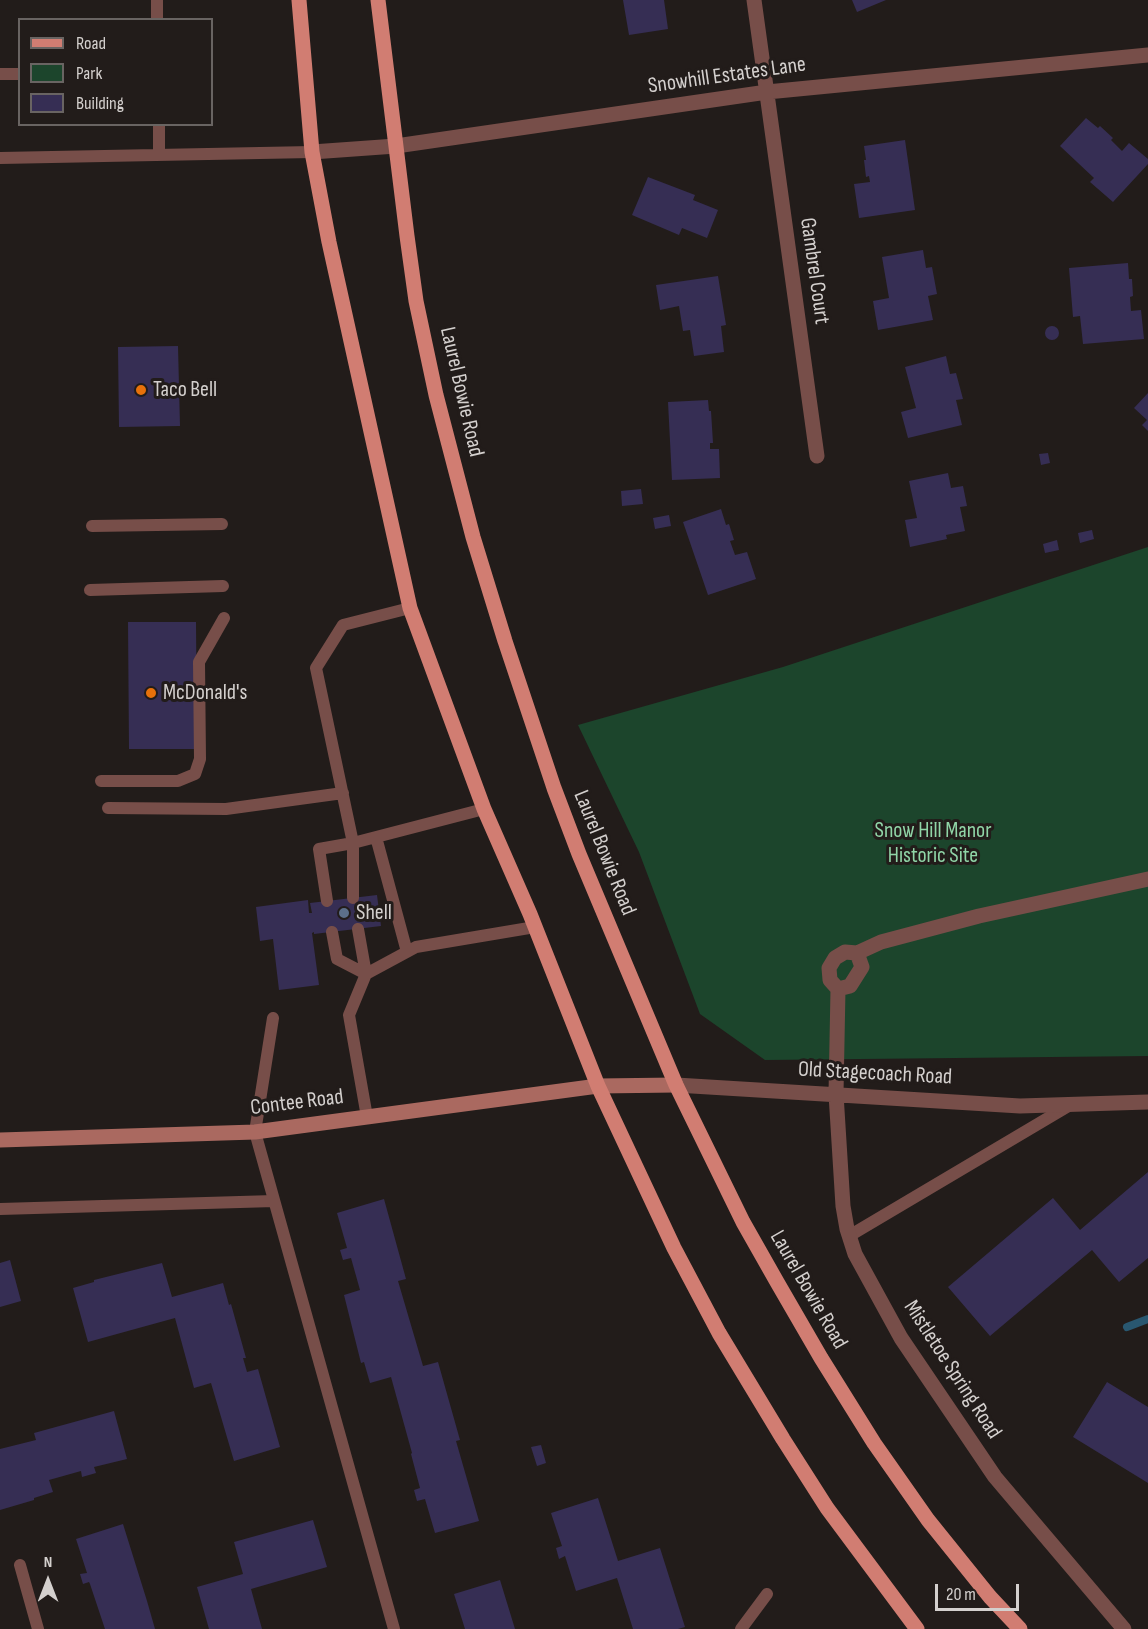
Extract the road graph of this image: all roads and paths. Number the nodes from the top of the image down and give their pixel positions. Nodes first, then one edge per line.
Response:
1 (157, 0) edge
2 (299, 0) edge
3 (378, 0) edge
4 (754, 0) edge
5 (157, 18) edge
6 (1148, 55) edge
7 (0, 74) edge
8 (18, 74) edge
9 (767, 92) junction
10 (159, 126) edge
11 (396, 146) junction
12 (312, 152) junction
13 (159, 155) junction
14 (0, 158) edge
15 (817, 456) dead end
16 (222, 524) dead end
17 (92, 526) dead end
18 (223, 586) dead end
19 (90, 590) dead end
20 (410, 608) junction
21 (224, 618) dead end
22 (101, 781) dead end
23 (343, 794) junction
24 (108, 808) dead end
25 (483, 809) junction
26 (376, 837) junction
27 (353, 843) junction
28 (1148, 879) edge
29 (353, 898) dead end
30 (327, 901) dead end
31 (535, 927) junction
32 (358, 929) dead end
33 (333, 932) dead end
34 (407, 951) junction
35 (857, 953) junction
36 (366, 974) junction
37 (838, 989) junction
38 (273, 1018) dead end
39 (676, 1085) junction
40 (598, 1086) junction
41 (836, 1094) junction
42 (1148, 1102) edge
43 (1070, 1104) junction
44 (367, 1117) junction
45 (255, 1132) junction
46 (0, 1140) edge
47 (274, 1201) junction
48 (0, 1209) edge
49 (849, 1236) junction
50 (20, 1565) dead end
51 (767, 1594) dead end
52 (38, 1629) edge
53 (393, 1629) edge
54 (741, 1629) edge
55 (917, 1629) edge
56 (1020, 1629) edge
57 (1124, 1629) edge

1 - 5 lane
2 - 12 main road
3 - 11 main road, Laurel Bowie Road
4 - 9 street, Gambrel Court
6 - 9 street, Snowhill Estates Lane
7 - 8 lane
9 - 11 street, Snowhill Estates Lane
9 - 15 street, Gambrel Court
10 - 13 lane
11 - 12 street, Snowhill Estates Lane
11 - 39 main road, Laurel Bowie Road
12 - 13 lane
12 - 20 main road
13 - 14 lane
16 - 17 lane
18 - 19 lane
20 - 23 lane
20 - 25 main road
21 - 22 lane
23 - 24 lane
23 - 27 lane
25 - 26 lane
25 - 31 main road
26 - 27 lane
26 - 34 lane
27 - 29 lane
27 - 30 lane
28 - 35 street
31 - 34 lane
31 - 40 main road
32 - 36 lane
33 - 36 lane
34 - 36 lane
35 - 37 street
35 - 37 street
36 - 44 lane
37 - 41 street, Mistletoe Spring Road
38 - 45 lane
39 - 40 street, Old Stagecoach Road
39 - 41 street, Old Stagecoach Road
39 - 56 main road, Laurel Bowie Road
40 - 44 street, Contee Road
40 - 55 main road
41 - 43 street, Old Stagecoach Road
41 - 49 street, Mistletoe Spring Road
42 - 43 street, Old Stagecoach Road
43 - 49 lane
44 - 45 street, Contee Road
45 - 46 street, Contee Road
45 - 47 lane
47 - 48 lane
47 - 53 lane
49 - 57 street, Mistletoe Spring Road
50 - 52 lane
51 - 54 lane

